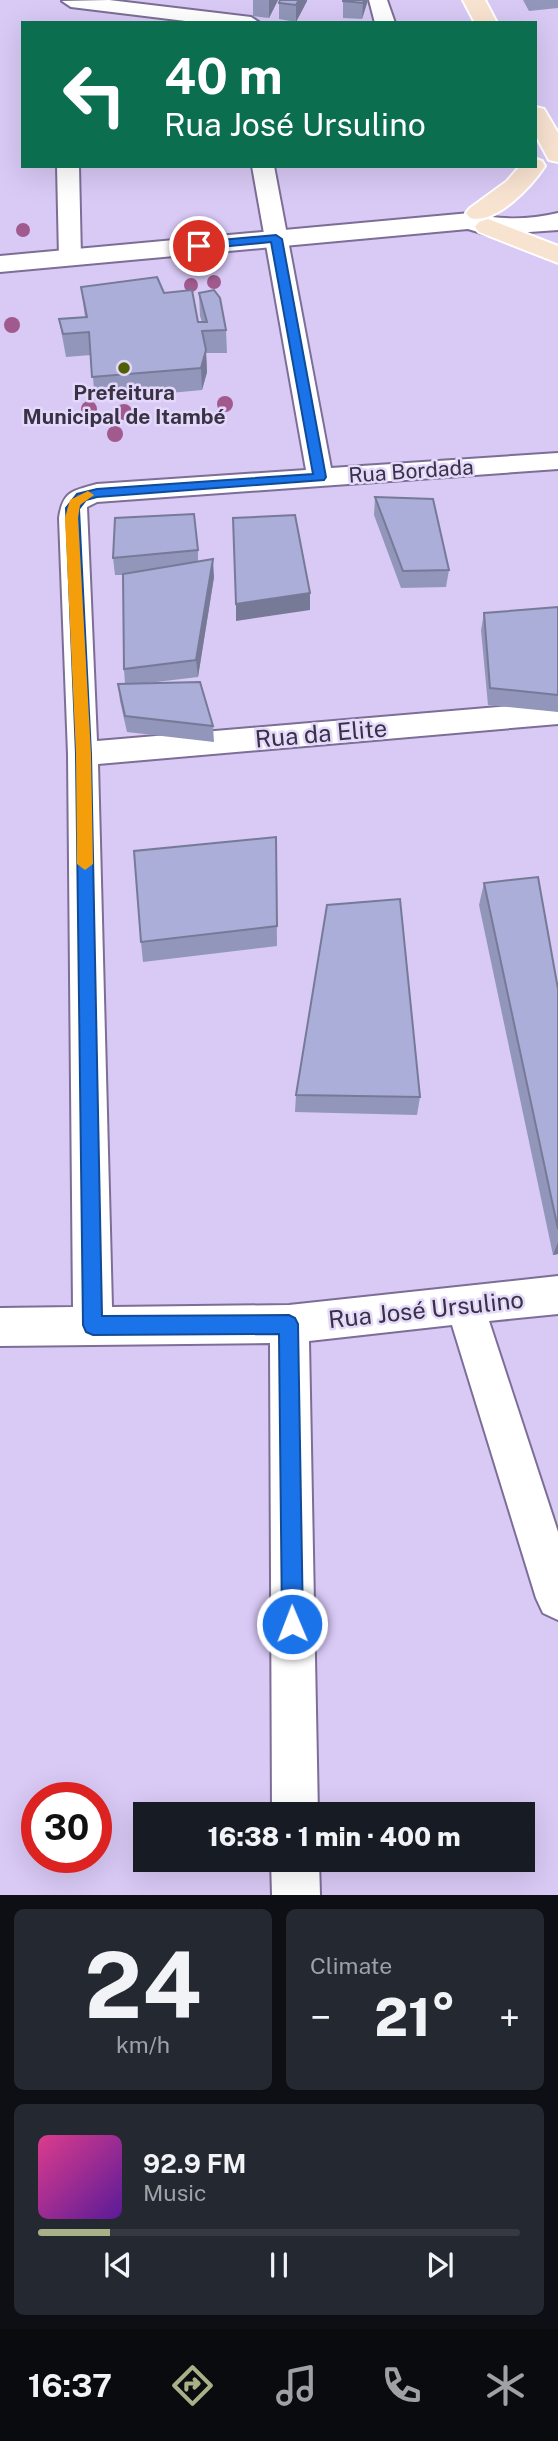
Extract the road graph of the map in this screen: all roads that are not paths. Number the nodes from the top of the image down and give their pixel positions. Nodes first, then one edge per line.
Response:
1 (71, 0) edge
2 (229, 0) edge
3 (378, 0) edge
4 (474, 0) edge
5 (160, 13) junction
6 (74, 21) edge
7 (133, 21) edge
8 (232, 21) edge
9 (240, 21) edge
10 (384, 21) edge
11 (485, 21) edge
12 (547, 127) edge
13 (558, 155) edge
14 (537, 161) edge
15 (68, 168) edge
16 (263, 168) edge
17 (531, 168) edge
18 (558, 206) edge
19 (479, 220) junction
20 (558, 221) edge
21 (276, 239) junction
22 (558, 254) edge
23 (70, 258) junction
24 (0, 264) edge
25 (558, 461) edge
26 (320, 477) junction
27 (558, 713) edge
28 (83, 754) junction
29 (558, 1295) edge
30 (465, 1306) junction
31 (289, 1324) junction
32 (93, 1325) junction
33 (0, 1327) edge
34 (558, 1598) edge
35 (295, 1802) edge
36 (295, 1872) edge
37 (296, 1895) edge

1 - 5 street
1 - 6 street
2 - 9 street
3 - 10 street
4 - 11 main road
5 - 7 street
5 - 8 street
12 - 13 main road
12 - 14 main road
15 - 23 street
16 - 21 street
17 - 19 main road
18 - 19 street
19 - 20 street
19 - 21 street
19 - 22 main road
21 - 23 street
21 - 26 street
23 - 24 street
25 - 26 street, Rua Bordada
26 - 28 street, Rua Bordada
27 - 28 street, Rua da Elite
28 - 32 street
29 - 30 street, Rua José Ursulino
30 - 31 street, Rua José Ursulino
30 - 34 street
31 - 32 street, Rua José Ursulino
31 - 35 street
32 - 33 street, Rua José Ursulino
36 - 37 street

